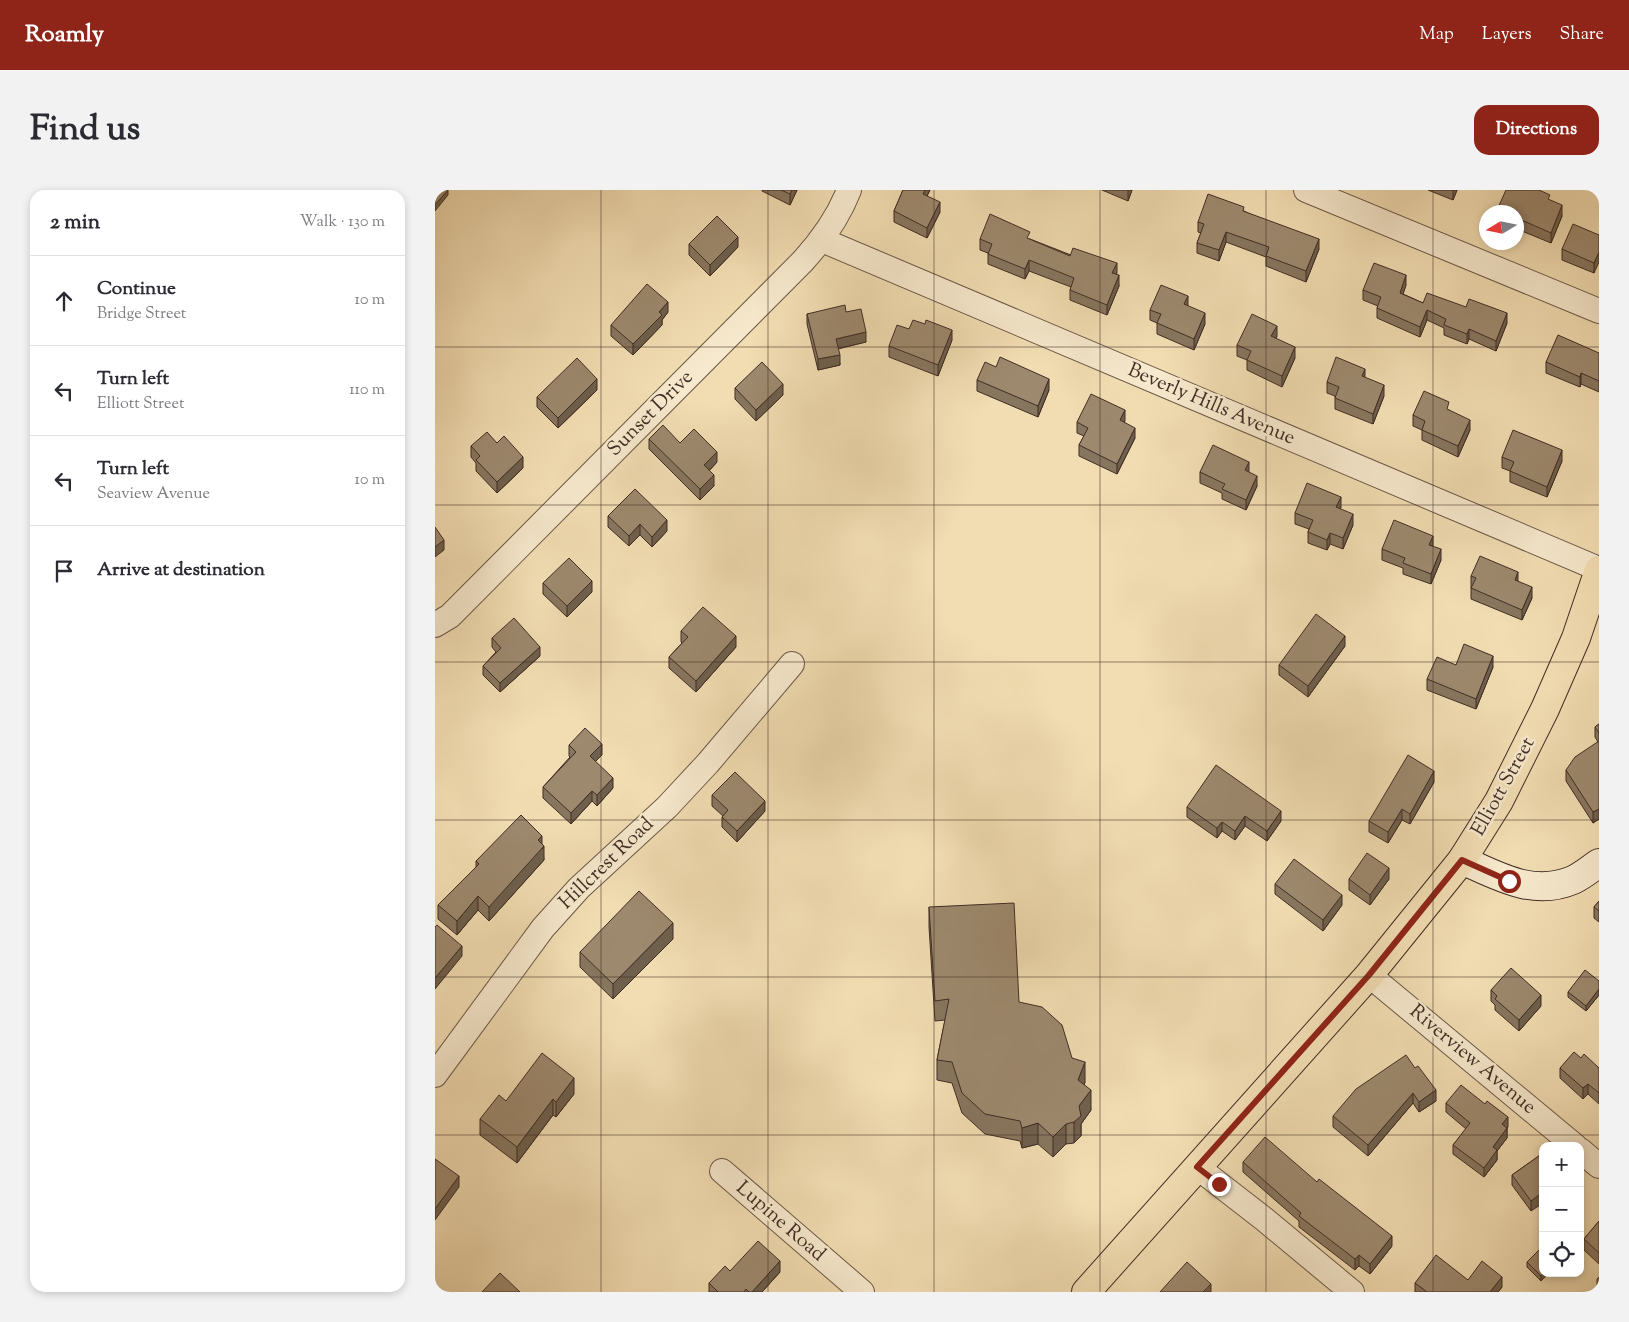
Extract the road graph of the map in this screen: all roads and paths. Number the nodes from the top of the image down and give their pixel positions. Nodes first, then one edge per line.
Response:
1 (849, 190) edge
2 (1306, 190) edge
3 (822, 240) junction
4 (1599, 311) edge
5 (1599, 570) edge
6 (435, 625) edge
7 (792, 664) dead end
8 (1462, 860) junction
9 (1599, 863) edge
10 (1369, 975) junction
11 (435, 1075) edge
12 (1570, 1142) edge
13 (1584, 1153) edge
14 (1599, 1166) edge
15 (1197, 1167) junction
16 (722, 1171) dead end
17 (862, 1292) edge
18 (1086, 1292) edge
19 (1352, 1292) edge

1 - 3 street, Sunset Drive
2 - 4 street
3 - 5 street, Beverly Hills Avenue
3 - 6 street, Sunset Drive
5 - 8 main road, Elliott Street
7 - 11 street, Hillcrest Road
8 - 9 main road
8 - 10 main road, Elliott Street
10 - 12 street, Riverview Avenue
10 - 15 main road, Elliott Street
13 - 14 street
15 - 18 main road, Elliott Street
15 - 19 street
16 - 17 street, Lupine Road

